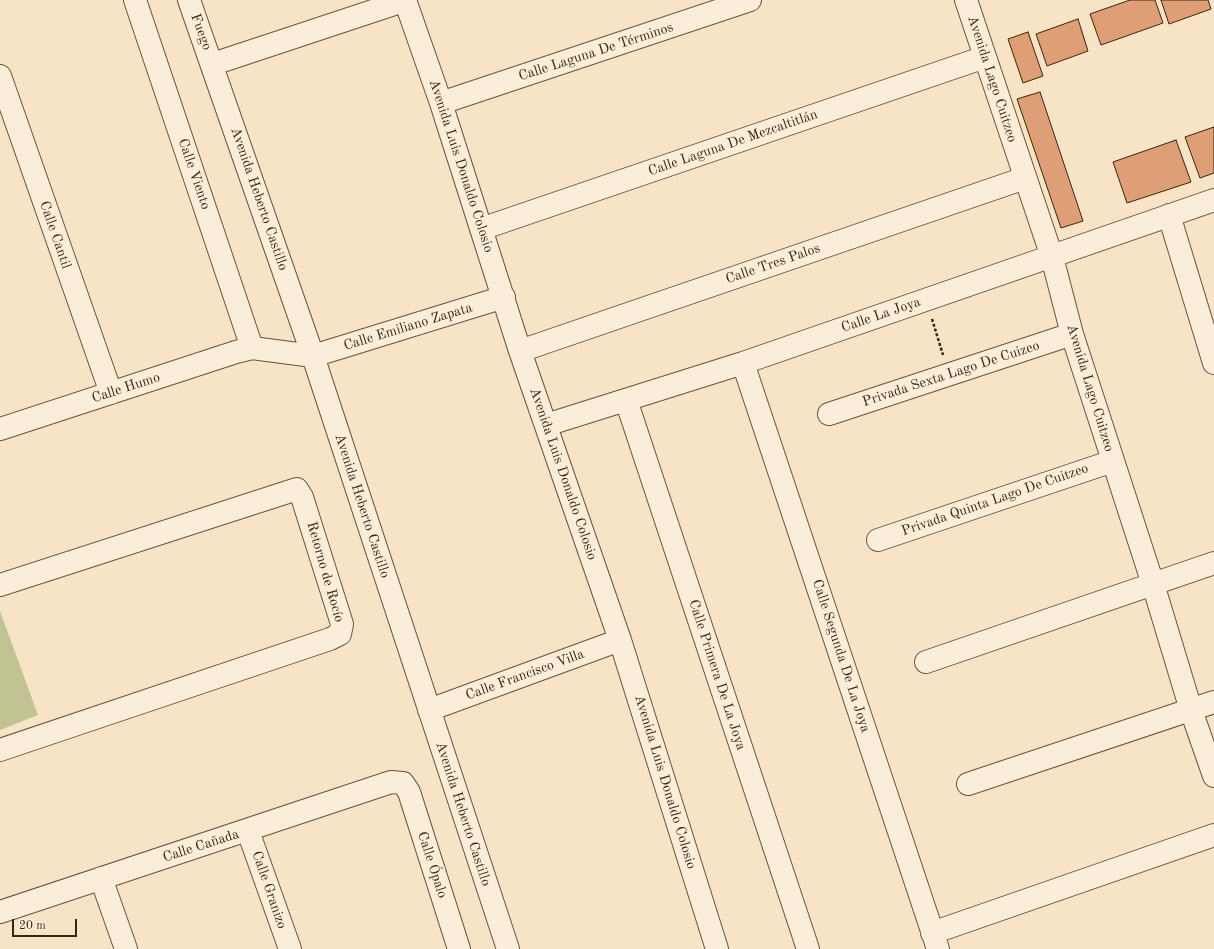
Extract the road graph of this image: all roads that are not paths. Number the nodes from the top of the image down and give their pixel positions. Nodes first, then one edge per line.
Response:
1 (135, 0) edge
2 (189, 0) edge
3 (406, 0) edge
4 (750, 0) edge
5 (966, 0) edge
6 (985, 57) junction
7 (213, 64) junction
8 (0, 76) edge
9 (441, 103) junction
10 (1025, 178) junction
11 (1214, 200) edge
12 (1169, 215) junction
13 (481, 229) junction
14 (1052, 257) junction
15 (504, 297) junction
16 (1072, 334) junction
17 (252, 348) junction
18 (520, 351) junction
19 (312, 356) junction
20 (743, 363) junction
21 (1214, 363) edge
22 (111, 393) junction
23 (626, 400) junction
24 (829, 414) dead end
25 (546, 425) junction
26 (0, 430) edge
27 (1113, 461) junction
28 (878, 540) dead end
29 (1214, 563) edge
30 (1153, 584) junction
31 (0, 585) edge
32 (620, 640) junction
33 (926, 662) dead end
34 (1214, 702) edge
35 (429, 710) junction
36 (1191, 710) junction
37 (0, 750) edge
38 (1214, 776) edge
39 (403, 783) joint
40 (968, 784) dead end
41 (248, 831) junction
42 (1214, 835) edge
43 (101, 878) junction
44 (0, 912) edge
45 (935, 941) edge
46 (126, 949) edge
47 (290, 949) edge
48 (458, 949) edge
49 (508, 949) edge
50 (717, 949) edge
51 (808, 949) edge

1 - 17 street, Calle Viento
2 - 7 street, Fuego
3 - 7 street
3 - 9 street, Avenida Luis Donaldo Colosio
4 - 9 street, Calle Laguna De Términos
5 - 6 street, Avenida Lago Cuitzeo
6 - 10 street, Avenida Lago Cuitzeo
6 - 13 street, Calle Laguna De Mezcaltitlán
7 - 19 street, Avenida Heberto Castillo
8 - 22 street, Calle Cantil
9 - 13 street, Avenida Luis Donaldo Colosio
10 - 14 street, Avenida Lago Cuitzeo
10 - 18 street, Calle Tres Palos
11 - 12 street, Calle La Joya
12 - 14 street, Calle La Joya
12 - 21 street
13 - 15 street, Avenida Luis Donaldo Colosio
14 - 16 street, Avenida Lago Cuitzeo
14 - 20 street, Calle La Joya
15 - 18 street, Avenida Luis Donaldo Colosio
15 - 19 street, Calle Emiliano Zapata
16 - 24 street, Privada Sexta Lago De Cuizeo
16 - 27 street, Avenida Lago Cuitzeo
17 - 19 street
17 - 22 street, Calle Humo
18 - 25 street, Avenida Luis Donaldo Colosio
19 - 35 street, Avenida Heberto Castillo
20 - 23 street, Calle La Joya
20 - 45 street, Calle Segunda De La Joya
22 - 26 street, Calle Humo
23 - 25 street, Calle La Joya
23 - 51 street, Calle Primera De La Joya
25 - 32 street, Avenida Luis Donaldo Colosio
27 - 28 street, Privada Quinta Lago De Cuitzeo
27 - 30 street, Avenida Lago Cuitzeo
29 - 30 street
30 - 33 street
30 - 36 street, Avenida Lago Cuitzeo
31 - 37 street, Retorno de Rocío
32 - 35 street, Calle Francisco Villa
32 - 50 street, Avenida Luis Donaldo Colosio
34 - 36 street
35 - 49 street, Avenida Heberto Castillo
36 - 38 street, Avenida Lago Cuitzeo
36 - 40 street
39 - 41 street, Calle Cañada
39 - 48 street, Calle Ópalo
41 - 43 street, Calle Cañada
41 - 47 street, Calle Granizo
42 - 45 street
43 - 44 street, Calle Cañada
43 - 46 street

